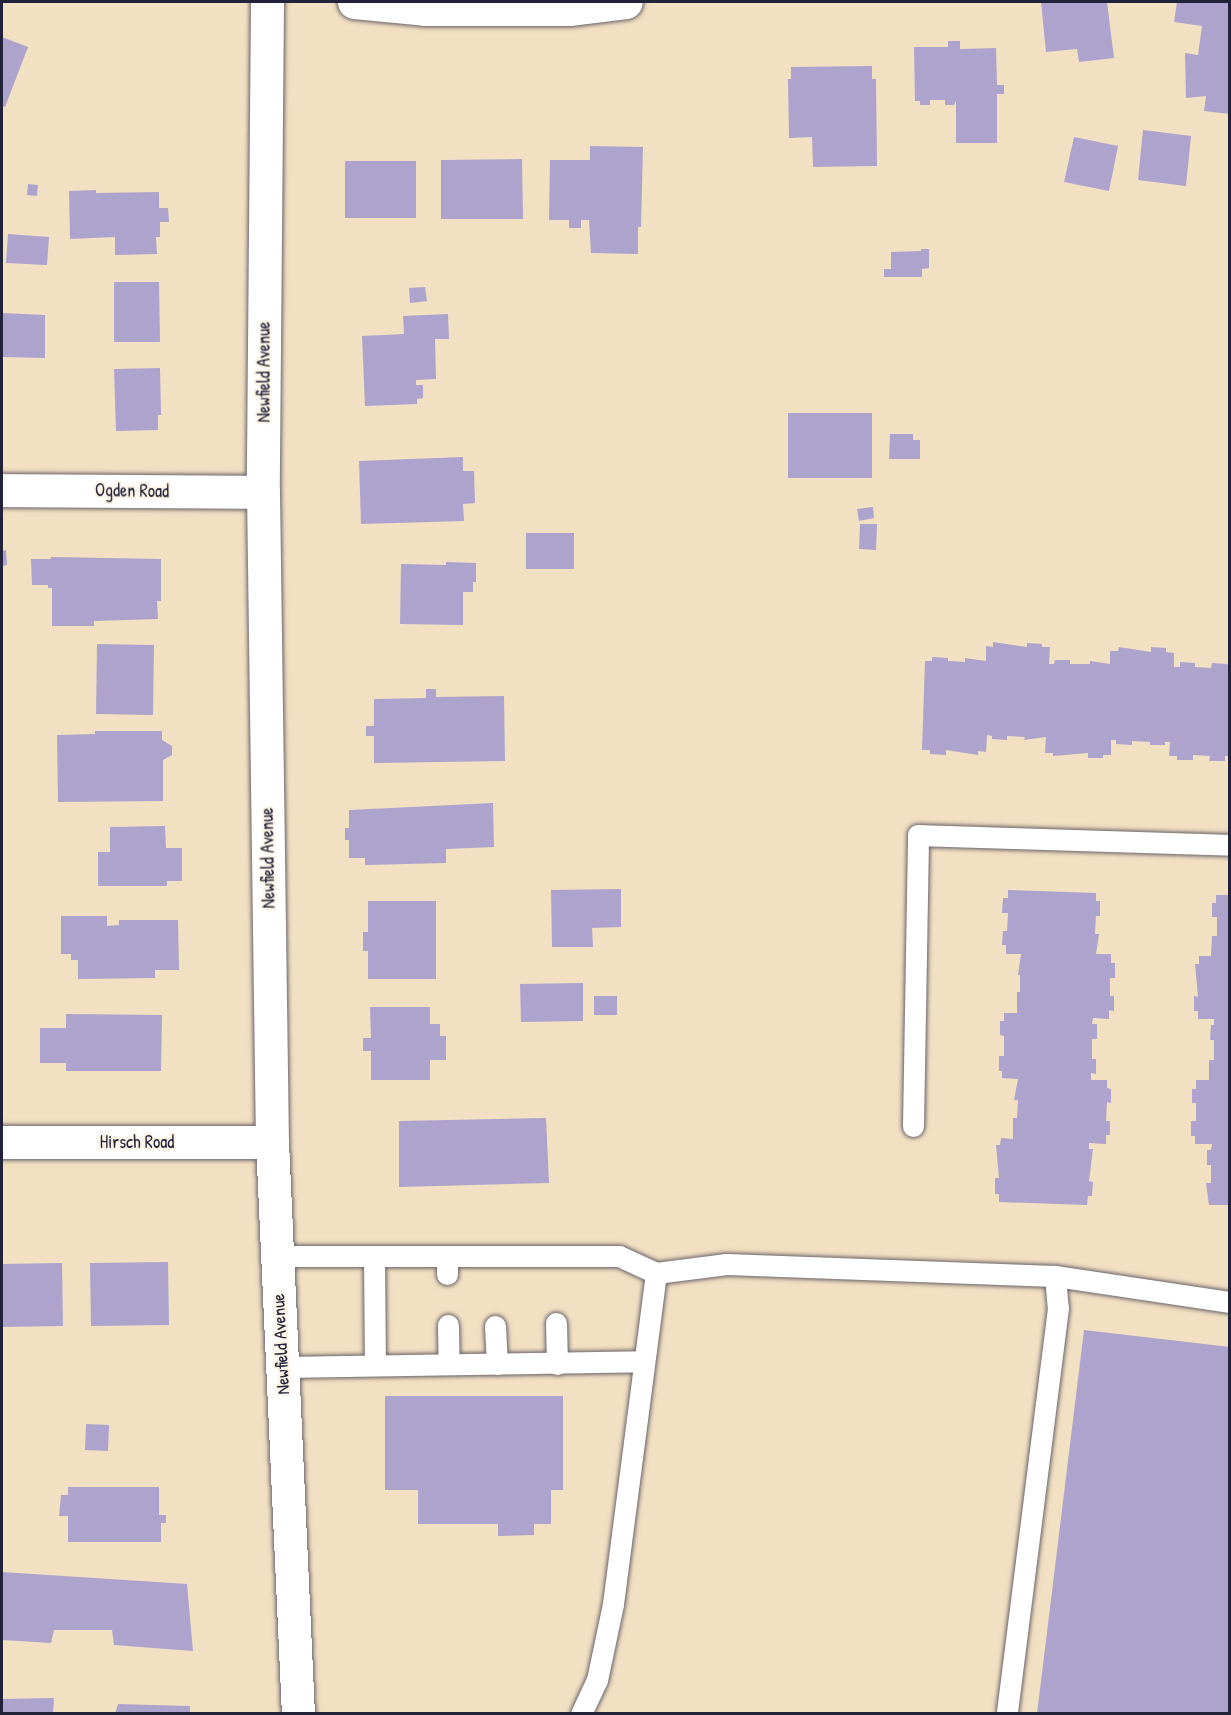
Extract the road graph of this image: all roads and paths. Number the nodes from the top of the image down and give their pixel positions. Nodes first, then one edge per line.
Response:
1 (267, 2) edge
2 (354, 2) edge
3 (626, 2) edge
4 (2, 490) edge
5 (263, 492) junction
6 (1230, 845) edge
7 (913, 1126) dead end
8 (2, 1142) edge
9 (272, 1142) junction
10 (277, 1256) junction
11 (374, 1256) junction
12 (656, 1273) junction
13 (1055, 1276) junction
14 (1230, 1302) edge
15 (556, 1323) dead end
16 (448, 1325) dead end
17 (495, 1326) dead end
18 (644, 1361) junction
19 (449, 1364) junction
20 (496, 1364) junction
21 (557, 1364) junction
22 (375, 1365) junction
23 (282, 1367) junction
24 (298, 1713) edge
25 (581, 1713) edge
26 (1007, 1713) edge

1 - 5 main road, Newfield Avenue
2 - 3 main road
4 - 5 main road, Ogden Road
5 - 9 main road, Newfield Avenue
6 - 7 lane
8 - 9 main road, Hirsch Road
9 - 10 main road, Newfield Avenue
10 - 11 lane
10 - 23 main road, Newfield Avenue
11 - 12 lane
11 - 22 lane
12 - 13 lane
12 - 18 lane
13 - 14 lane
13 - 26 lane
15 - 21 lane
16 - 19 lane
17 - 20 lane
18 - 21 lane
18 - 25 lane
19 - 20 lane
19 - 22 lane
20 - 21 lane
22 - 23 lane
23 - 24 main road, Newfield Avenue

